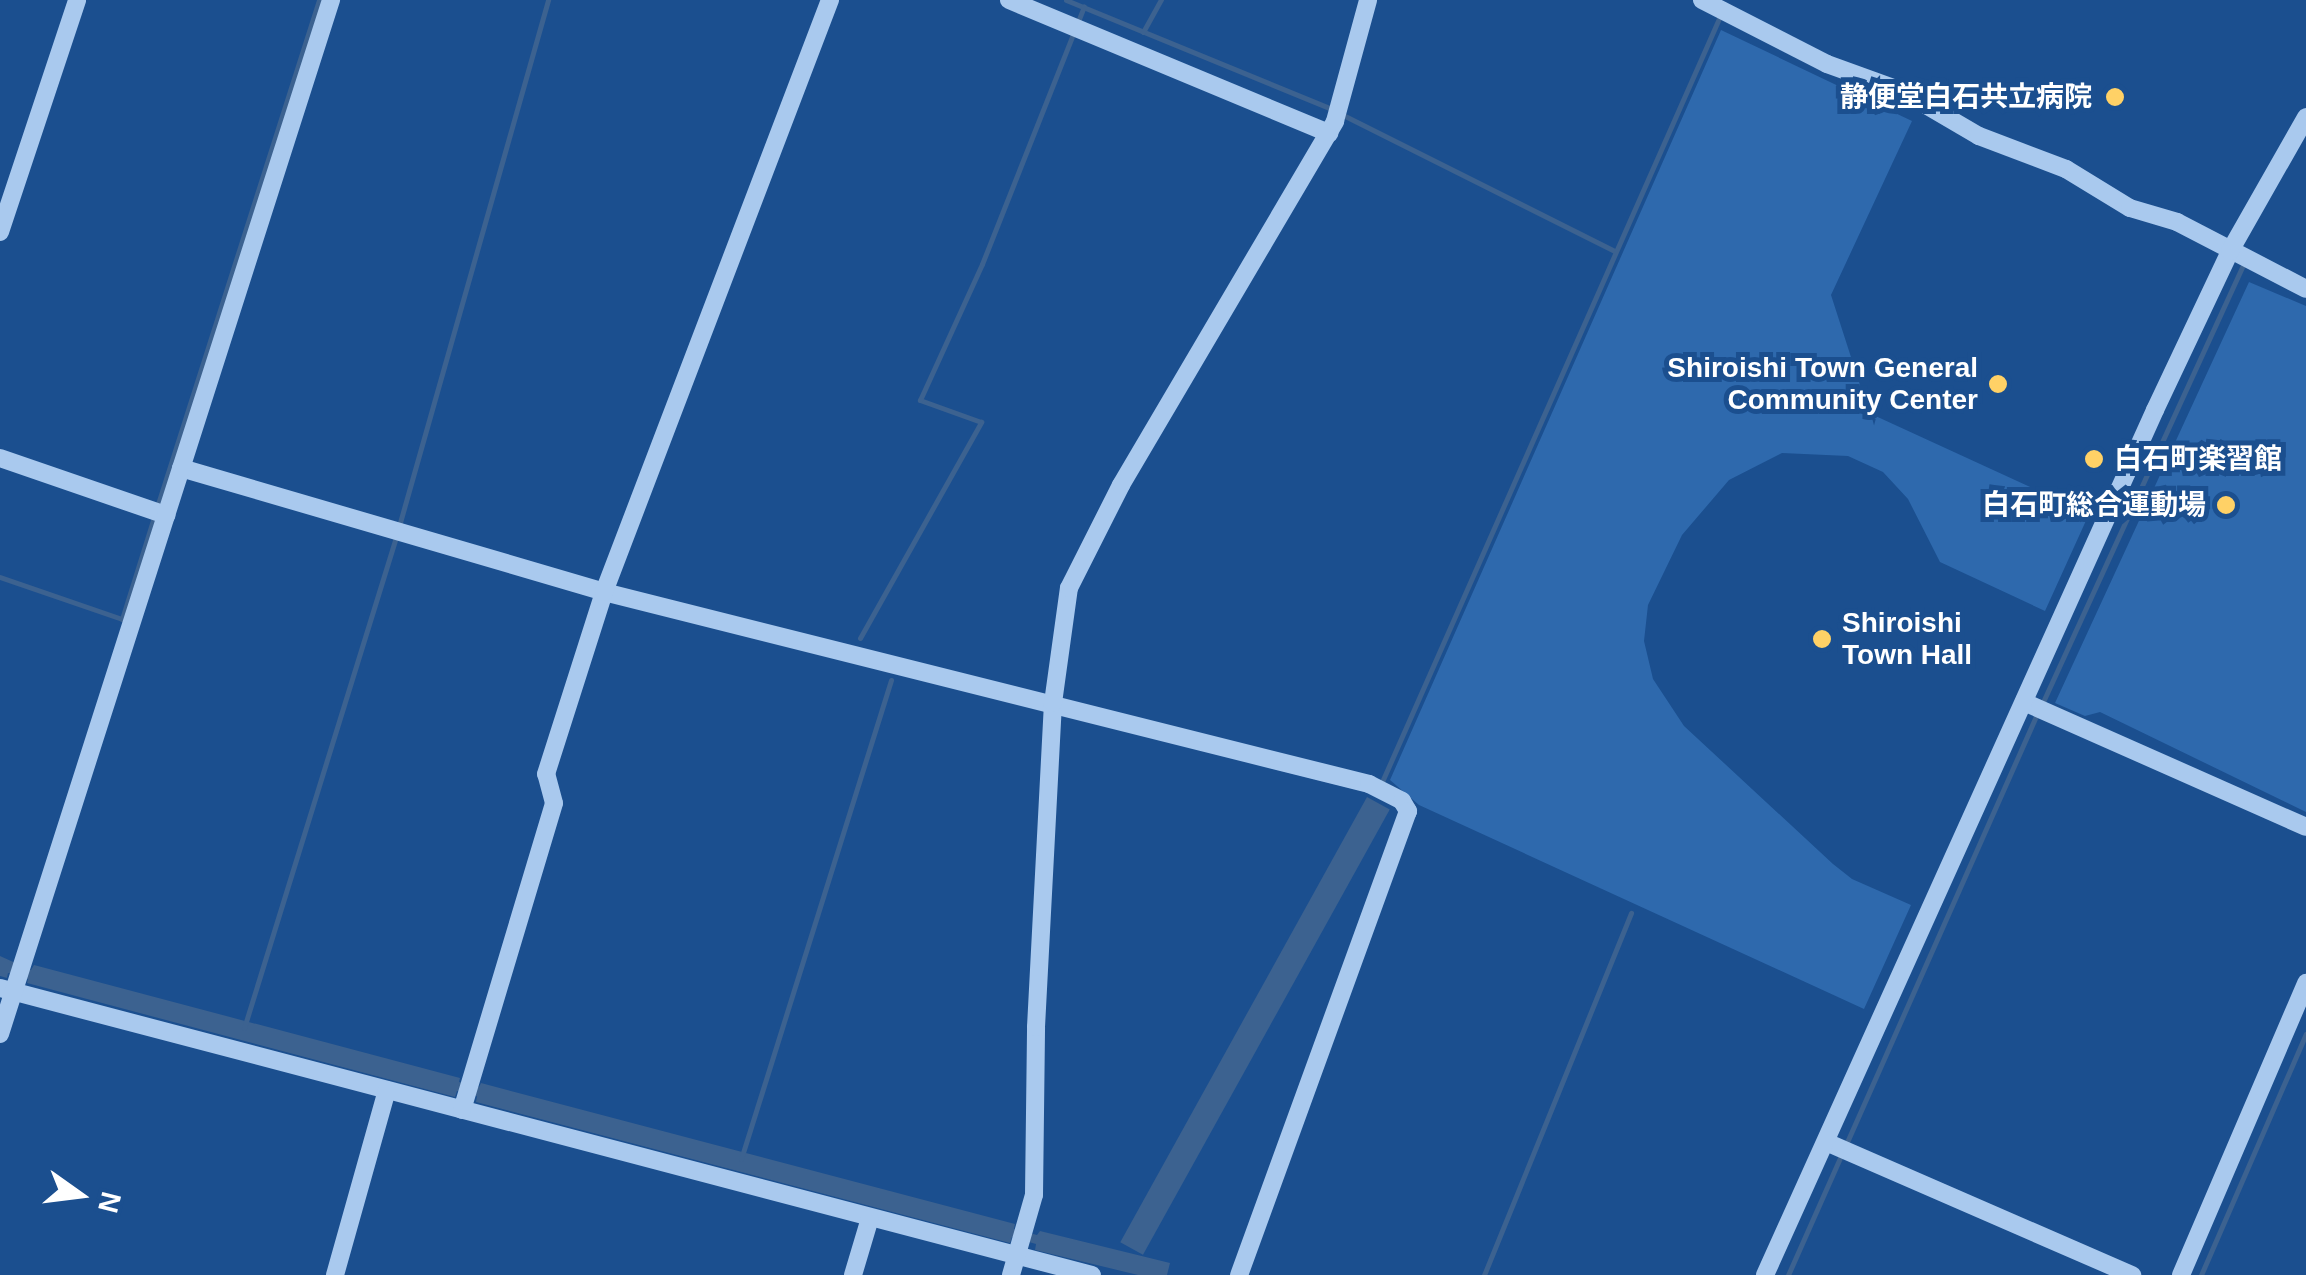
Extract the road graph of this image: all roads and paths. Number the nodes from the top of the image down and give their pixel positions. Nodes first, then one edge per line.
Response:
1 (77, 0) edge
2 (331, 0) edge
3 (830, 0) edge
4 (1009, 0) edge
5 (1368, 0) edge
6 (1702, 0) edge
7 (2306, 117) edge
8 (1335, 120) junction
9 (0, 232) edge
10 (2239, 256) junction
11 (2306, 289) edge
12 (0, 458) edge
13 (180, 468) junction
14 (158, 512) junction
15 (604, 592) junction
16 (1052, 703) junction
17 (2034, 707) junction
18 (2306, 827) edge
19 (13, 980) edge
20 (2306, 983) edge
21 (0, 1034) edge
22 (387, 1090) junction
23 (466, 1097) junction
24 (1841, 1148) junction
25 (870, 1218) junction
26 (1022, 1243) junction
27 (335, 1275) edge
28 (853, 1275) edge
29 (1012, 1275) edge
30 (1092, 1275) edge
31 (1239, 1275) edge
32 (1765, 1275) edge
33 (2132, 1275) edge
34 (2180, 1275) edge

1 - 9 street
2 - 13 street
3 - 15 street
4 - 8 street
5 - 8 street
6 - 10 street
7 - 10 street
8 - 16 street
10 - 11 street
10 - 17 street
12 - 14 street
13 - 14 street
13 - 15 street
14 - 19 street
15 - 16 street
15 - 23 street
16 - 26 street
16 - 31 street
17 - 18 street
17 - 24 street
19 - 21 street
19 - 22 street
20 - 34 street
22 - 23 street
22 - 27 street
23 - 25 street
24 - 32 street
24 - 33 street
25 - 26 street
25 - 28 street
26 - 29 street
26 - 30 street

